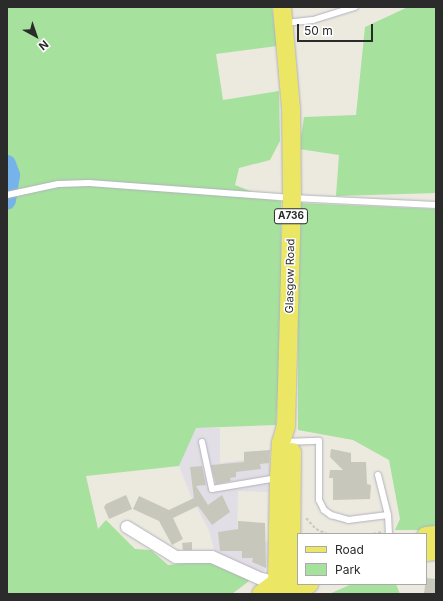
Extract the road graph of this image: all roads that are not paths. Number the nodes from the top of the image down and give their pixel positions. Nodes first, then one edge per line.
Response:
1 (355, 7) edge
2 (283, 15) edge
3 (7, 195) edge
4 (292, 198) junction
5 (436, 205) edge
6 (286, 437) junction
7 (202, 442) dead end
8 (378, 475) dead end
9 (286, 477) junction
10 (388, 515) junction
11 (127, 527) dead end
12 (389, 533) edge
13 (289, 583) edge
14 (261, 594) edge

1 - 2 lane
2 - 4 main road, Glasgow Road / A736
3 - 4 lane
4 - 5 lane
4 - 6 main road, Glasgow Road / A736
6 - 9 main road, Glasgow Road / A736
6 - 10 lane
7 - 9 lane
8 - 10 lane
9 - 13 main road, Glasgow Road / A736
9 - 13 main road, Glasgow Road / A736
10 - 12 lane
11 - 13 street
13 - 14 main road

